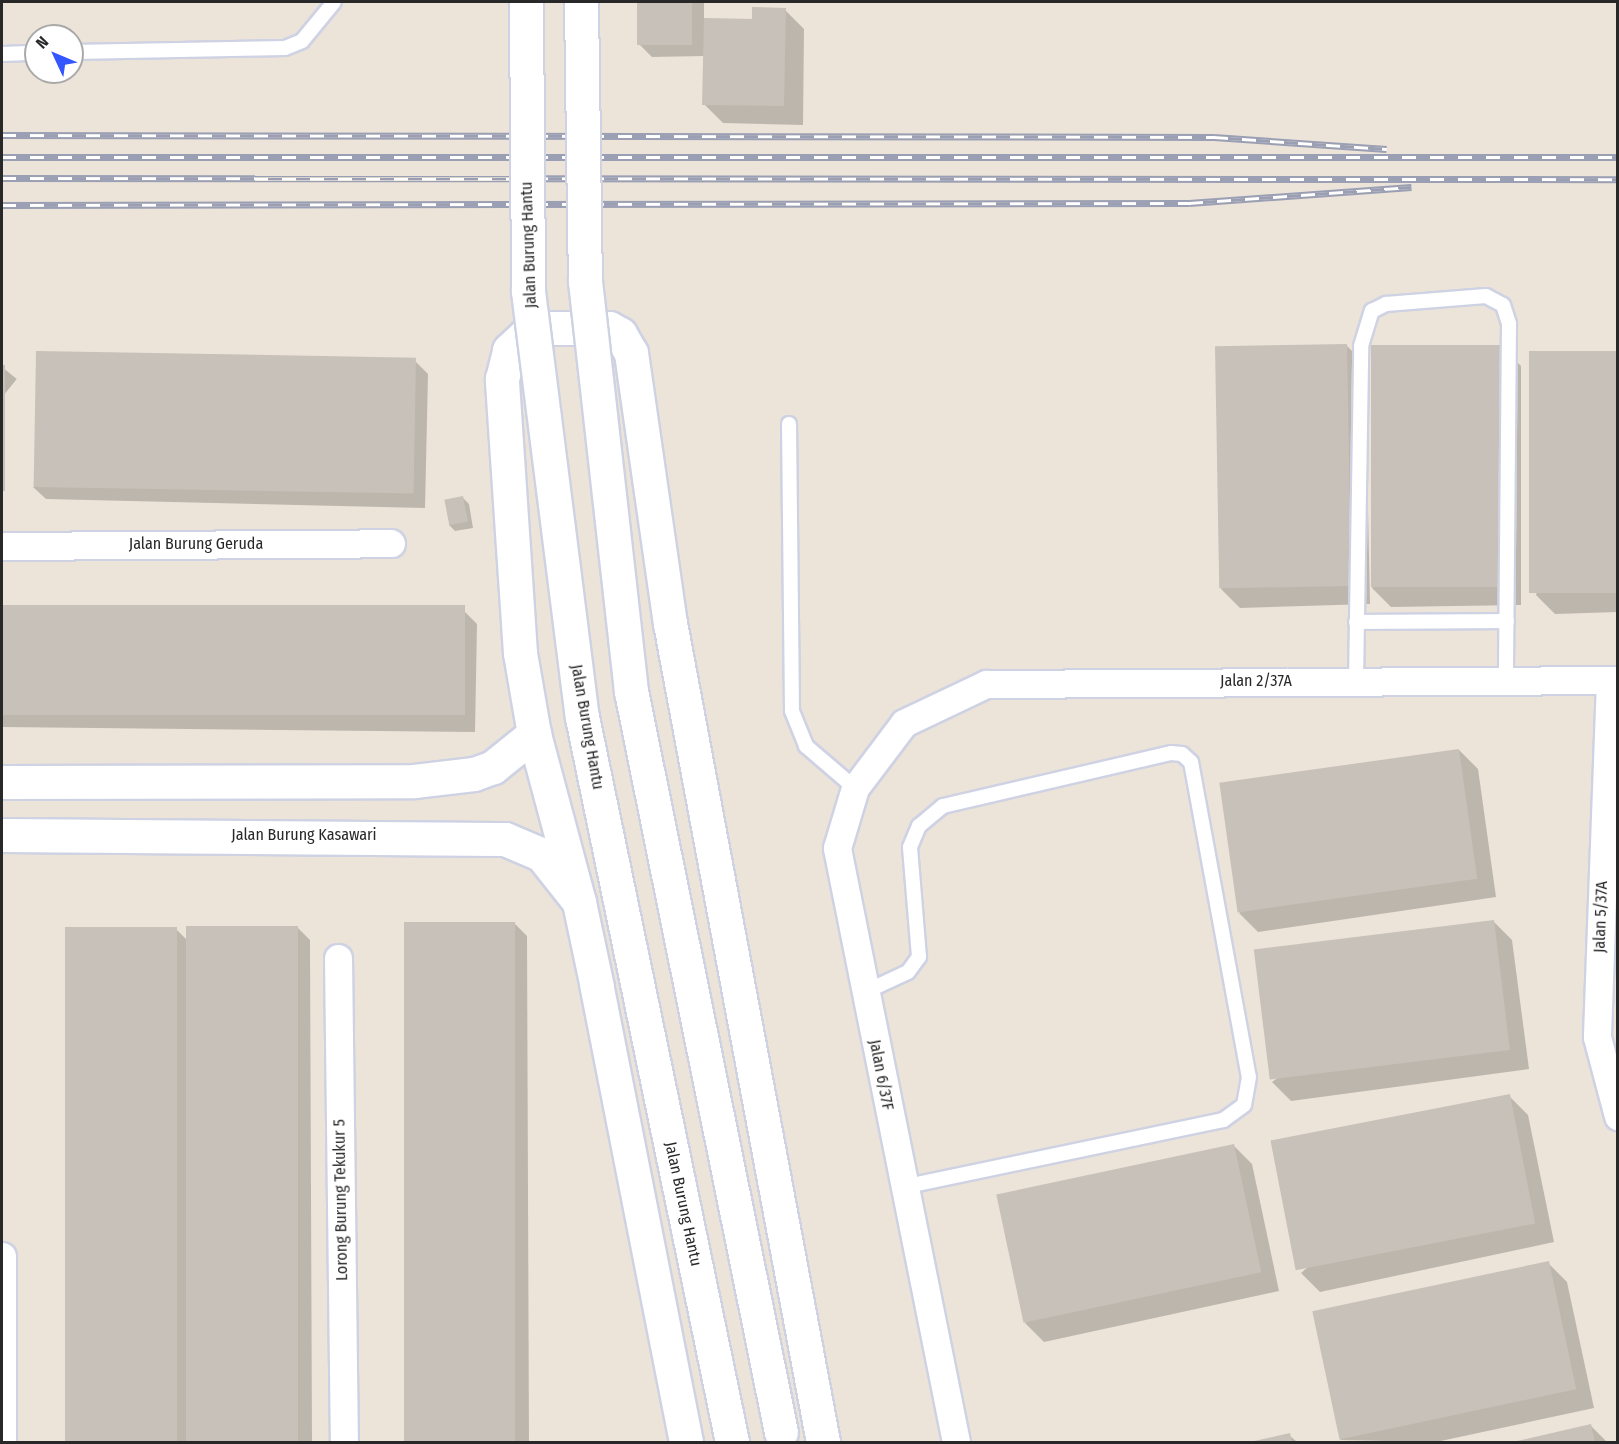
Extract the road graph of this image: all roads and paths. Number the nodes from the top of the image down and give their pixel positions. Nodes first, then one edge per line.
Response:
1 (334, 2) edge
2 (526, 2) edge
3 (581, 2) edge
4 (84, 52) edge
5 (24, 53) edge
6 (2, 54) edge
7 (789, 424) dead end
8 (391, 543) dead end
9 (2, 546) edge
10 (1507, 621) junction
11 (1356, 622) junction
12 (1506, 680) junction
13 (1614, 680) edge
14 (1356, 681) junction
15 (904, 723) joint
16 (534, 734) junction
17 (2, 782) edge
18 (855, 788) junction
19 (2, 835) edge
20 (579, 902) junction
21 (338, 958) dead end
22 (865, 992) junction
23 (1617, 1116) edge
24 (903, 1187) junction
25 (2, 1256) edge
26 (782, 1437) edge
27 (2, 1443) edge
28 (344, 1443) edge
29 (686, 1443) edge
30 (732, 1443) edge
31 (823, 1443) edge
32 (956, 1443) edge

1 - 4 lane
2 - 30 main road, Jalan Burung Hantu, bridge
3 - 26 main road, bridge
5 - 6 lane
7 - 18 lane
8 - 9 street, Jalan Burung Geruda
10 - 11 lane
10 - 11 lane
10 - 12 lane
11 - 14 lane
12 - 13 street, Jalan 2/37A
12 - 14 street, Jalan 2/37A
13 - 23 street, Jalan 5/37A
14 - 15 street, Jalan 2/37A
15 - 18 street, Jalan 6/37F
16 - 17 main road
16 - 20 main road
16 - 31 main road
18 - 22 street, Jalan 6/37F
19 - 20 main road, Jalan Burung Kasawari
20 - 29 main road
21 - 28 street, Lorong Burung Tekukur 5
22 - 24 street, Jalan 6/37F
22 - 24 lane
24 - 32 street, Jalan 6/37F
25 - 27 street

